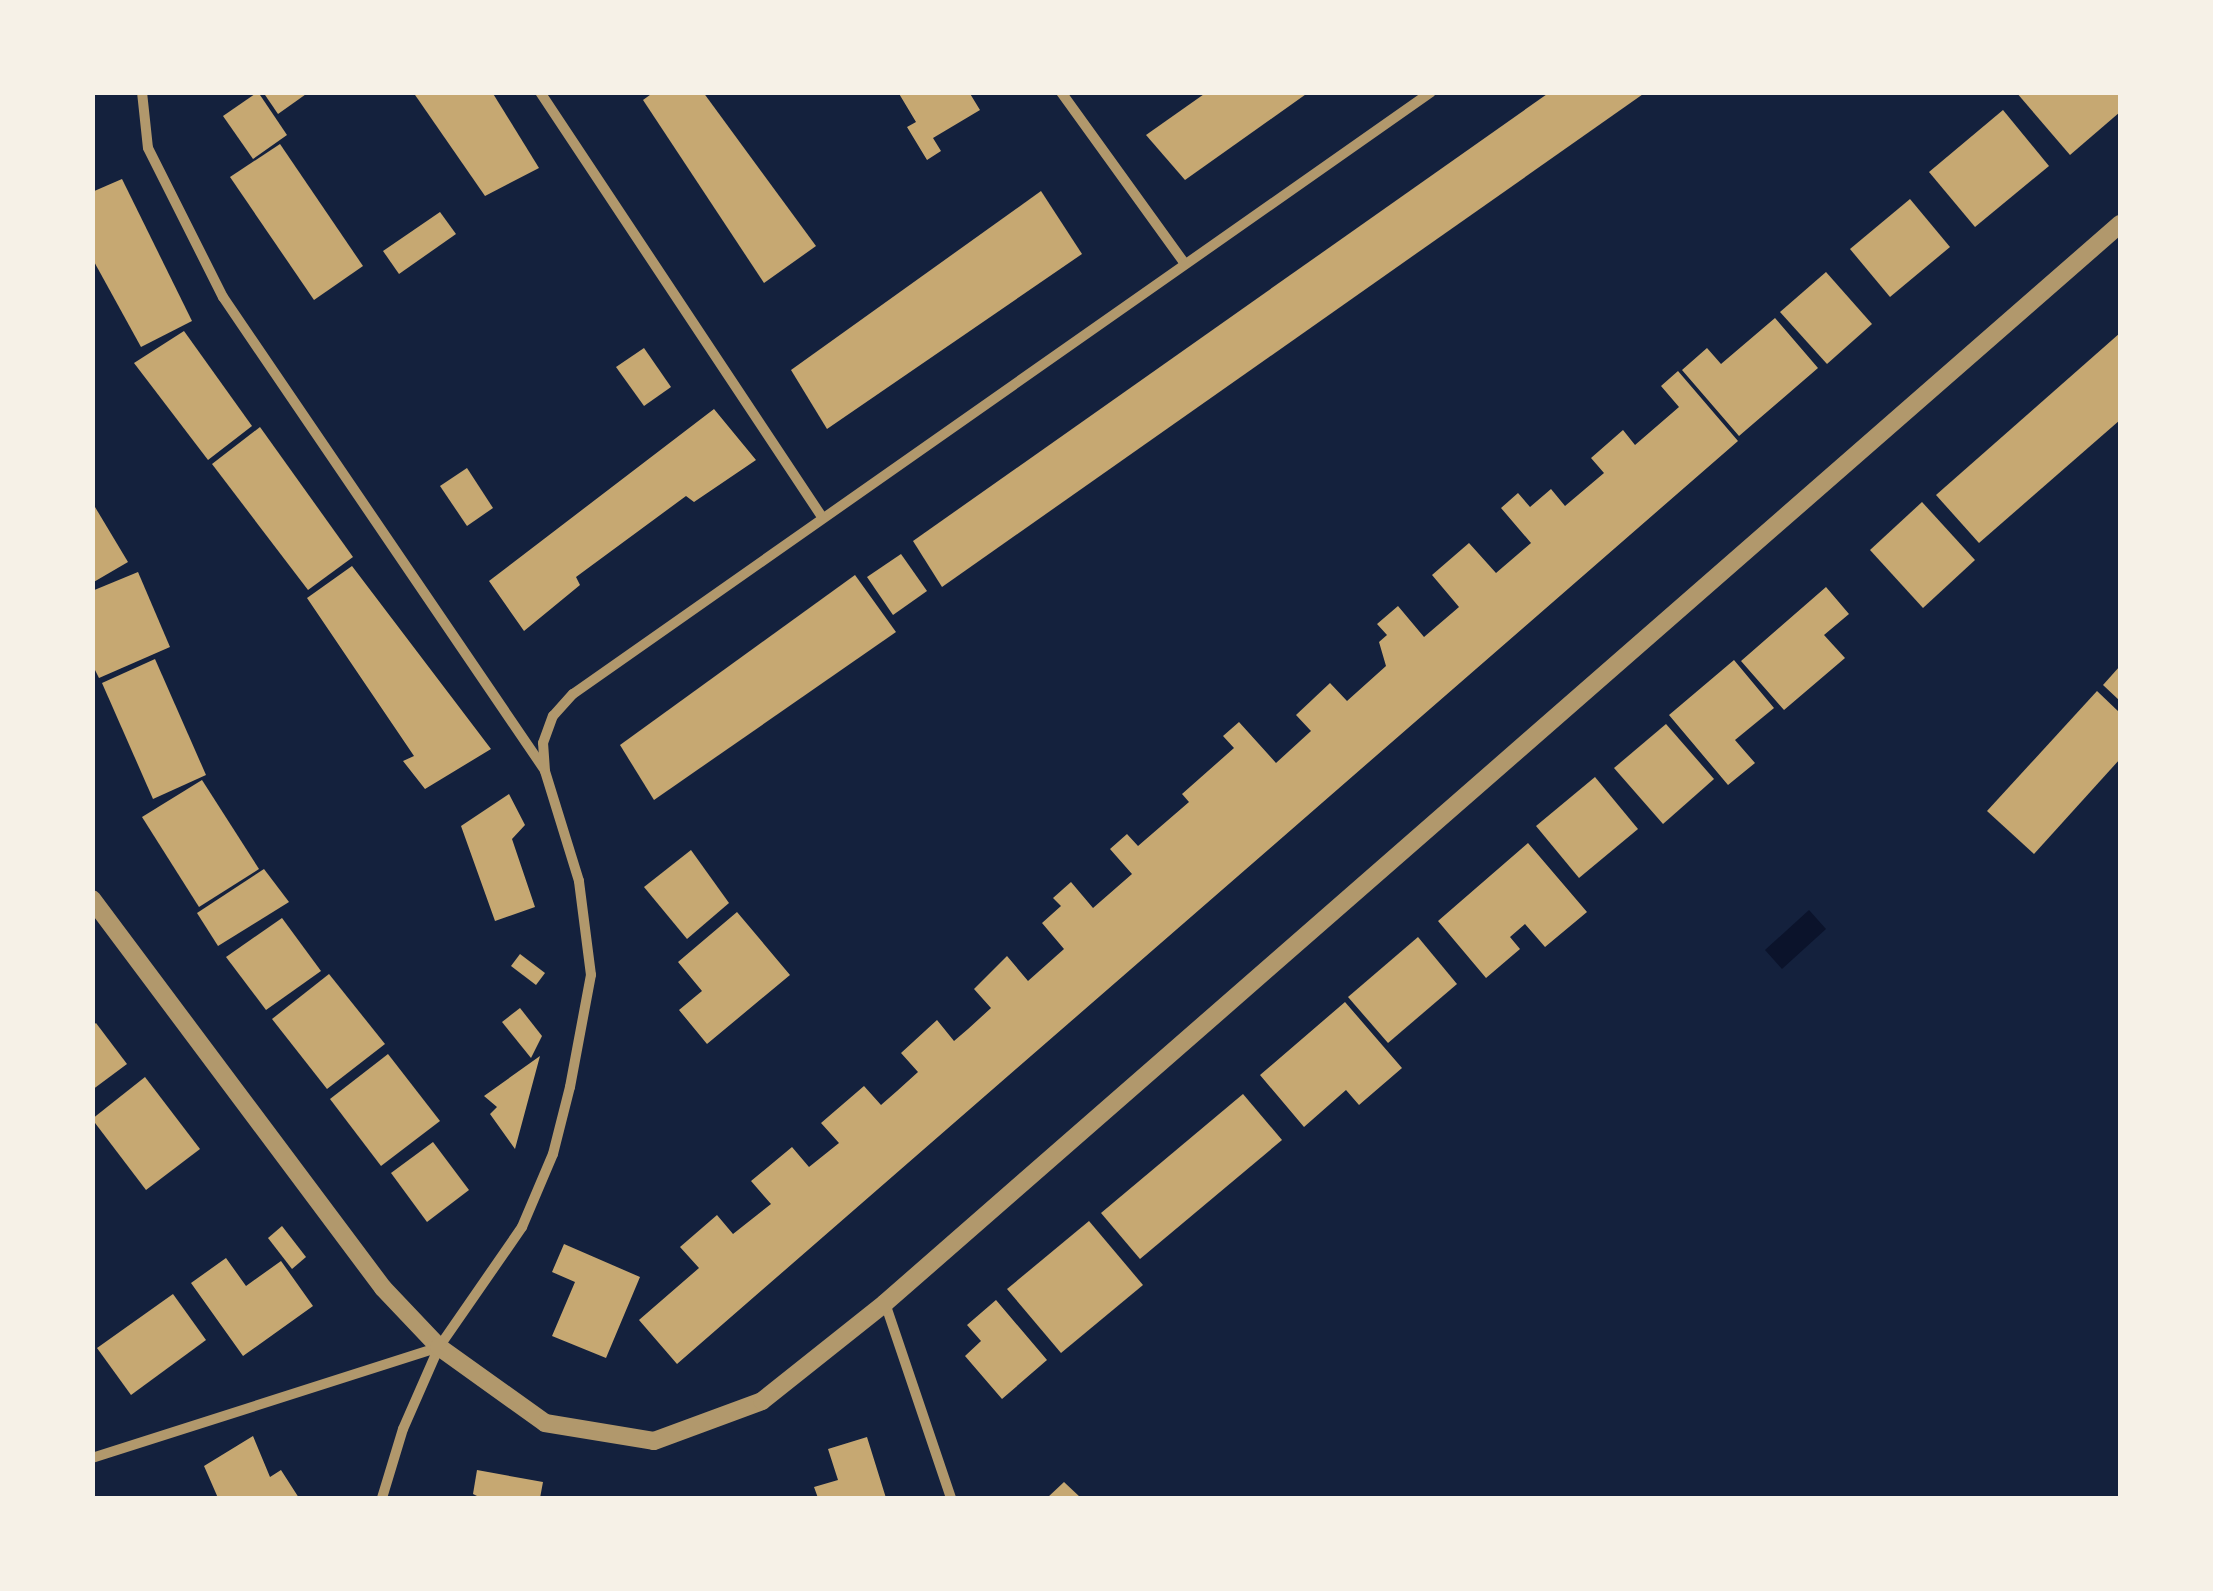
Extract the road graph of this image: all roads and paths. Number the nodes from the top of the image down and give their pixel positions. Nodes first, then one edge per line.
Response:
1 (142, 92) edge
2 (540, 92) edge
3 (1061, 92) edge
4 (1431, 92) edge
5 (2120, 224) edge
6 (1185, 264) junction
7 (822, 517) junction
8 (544, 770) junction
9 (92, 898) edge
10 (885, 1304) junction
11 (439, 1347) junction
12 (92, 1458) edge
13 (382, 1498) edge
14 (952, 1498) edge

1 - 8 street
2 - 7 street
3 - 6 street
4 - 6 street
5 - 10 street
6 - 7 street
7 - 8 street
8 - 11 street
9 - 11 street
10 - 11 street
10 - 14 street
11 - 12 street
11 - 13 street

